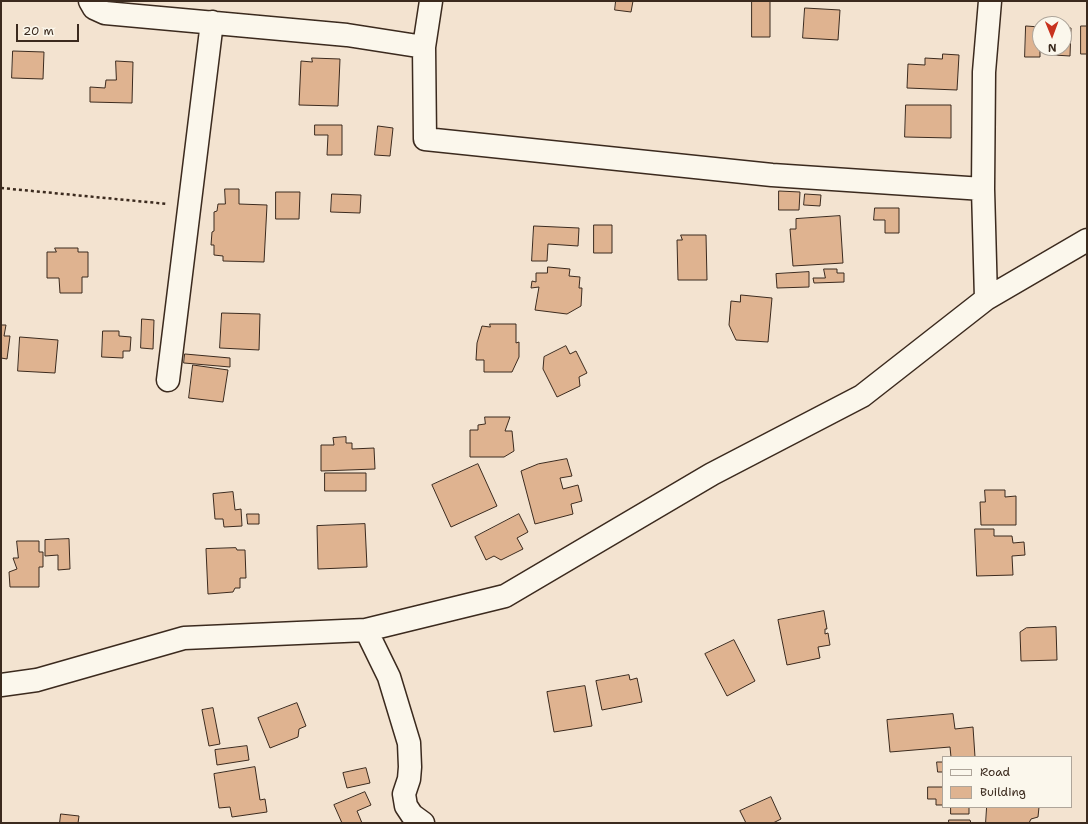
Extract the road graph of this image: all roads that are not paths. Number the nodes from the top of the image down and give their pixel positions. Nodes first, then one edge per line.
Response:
1 (90, 1) edge
2 (431, 1) edge
3 (990, 1) edge
4 (212, 22) junction
5 (424, 47) junction
6 (983, 189) junction
7 (1087, 240) edge
8 (986, 299) junction
9 (168, 380) dead end
10 (366, 630) junction
11 (1, 685) edge
12 (423, 823) edge

1 - 4 street
2 - 5 street
3 - 6 street
4 - 5 street
4 - 9 street
5 - 6 street
6 - 8 street
7 - 8 street
8 - 10 street
10 - 11 street
10 - 12 street

